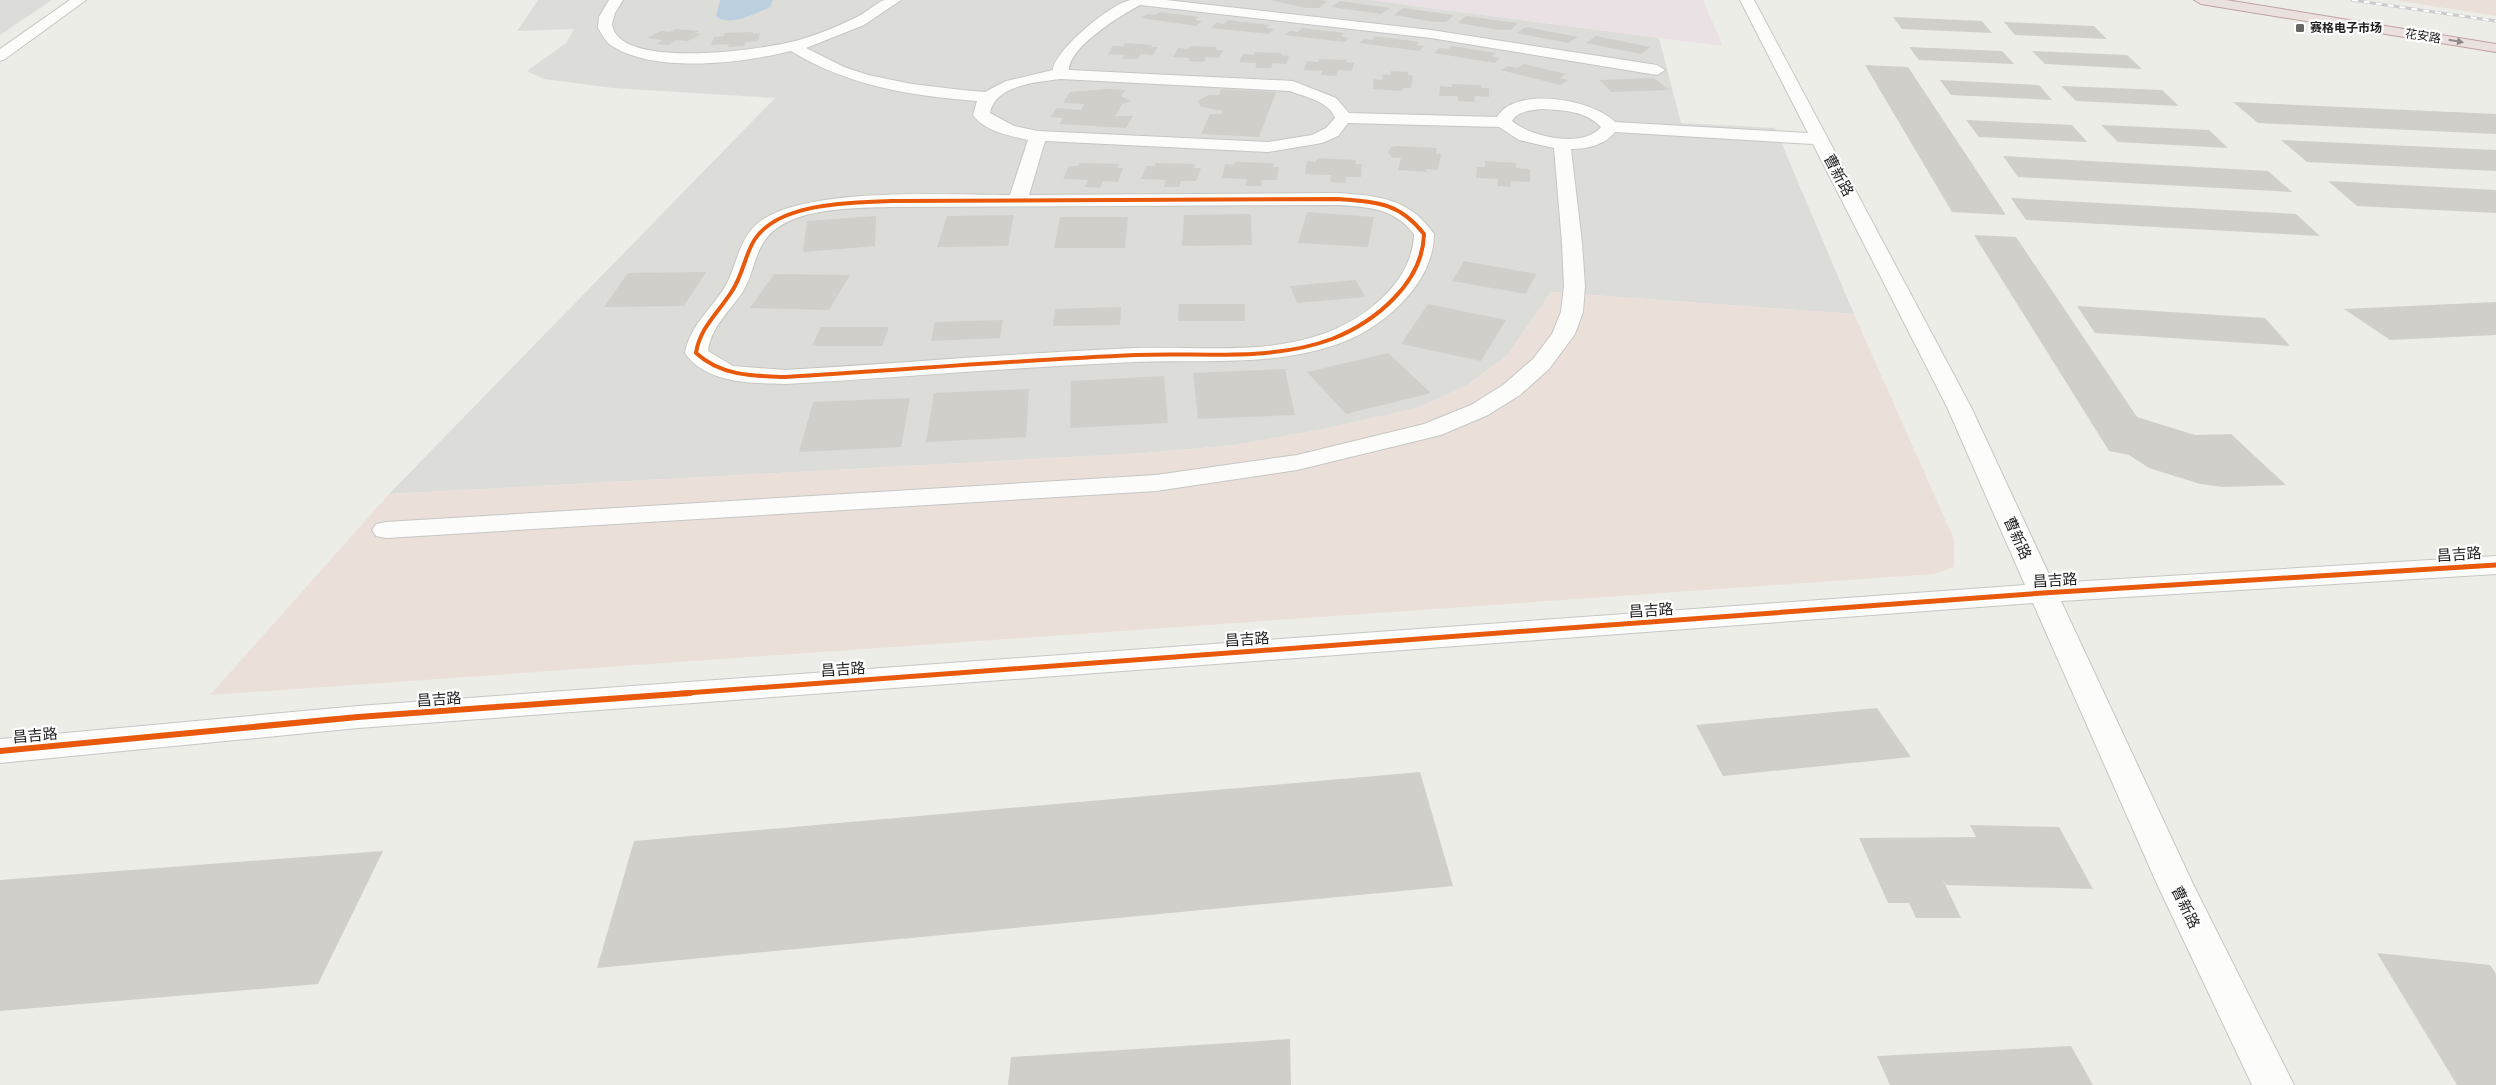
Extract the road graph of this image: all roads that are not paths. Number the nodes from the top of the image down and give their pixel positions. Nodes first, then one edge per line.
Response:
1 (79, 0) edge
2 (616, 0) edge
3 (894, 0) edge
4 (1747, 0) edge
5 (2201, 0) edge
6 (2270, 0) edge
7 (2496, 36) edge
8 (794, 47) junction
9 (2496, 48) edge
10 (0, 56) edge
11 (1657, 70) dead end
12 (1061, 74) junction
13 (987, 98) junction
14 (1343, 118) junction
15 (1503, 122) junction
16 (1610, 127) junction
17 (1038, 136) junction
18 (1820, 139) junction
19 (1562, 144) junction
20 (1018, 200) junction
21 (386, 530) dead end
22 (2496, 564) edge
23 (2043, 593) junction
24 (0, 751) edge
25 (2273, 1085) edge

1 - 10 street
2 - 8 street
3 - 8 street
4 - 18 street, 曹新路
5 -> 9 highway, 花安路
6 - 7 highway, 花安路
8 - 13 street
11 - 12 street
12 - 13 street
12 - 14 street
13 - 17 street
14 - 15 street
14 - 17 street
15 - 16 street
15 - 19 street
16 - 18 street
16 - 19 street
17 - 20 street
18 - 23 street, 曹新路
19 - 21 street
20 - 20 street
22 - 23 street, 昌吉路
23 - 24 street, 昌吉路
23 - 25 street, 曹新路

